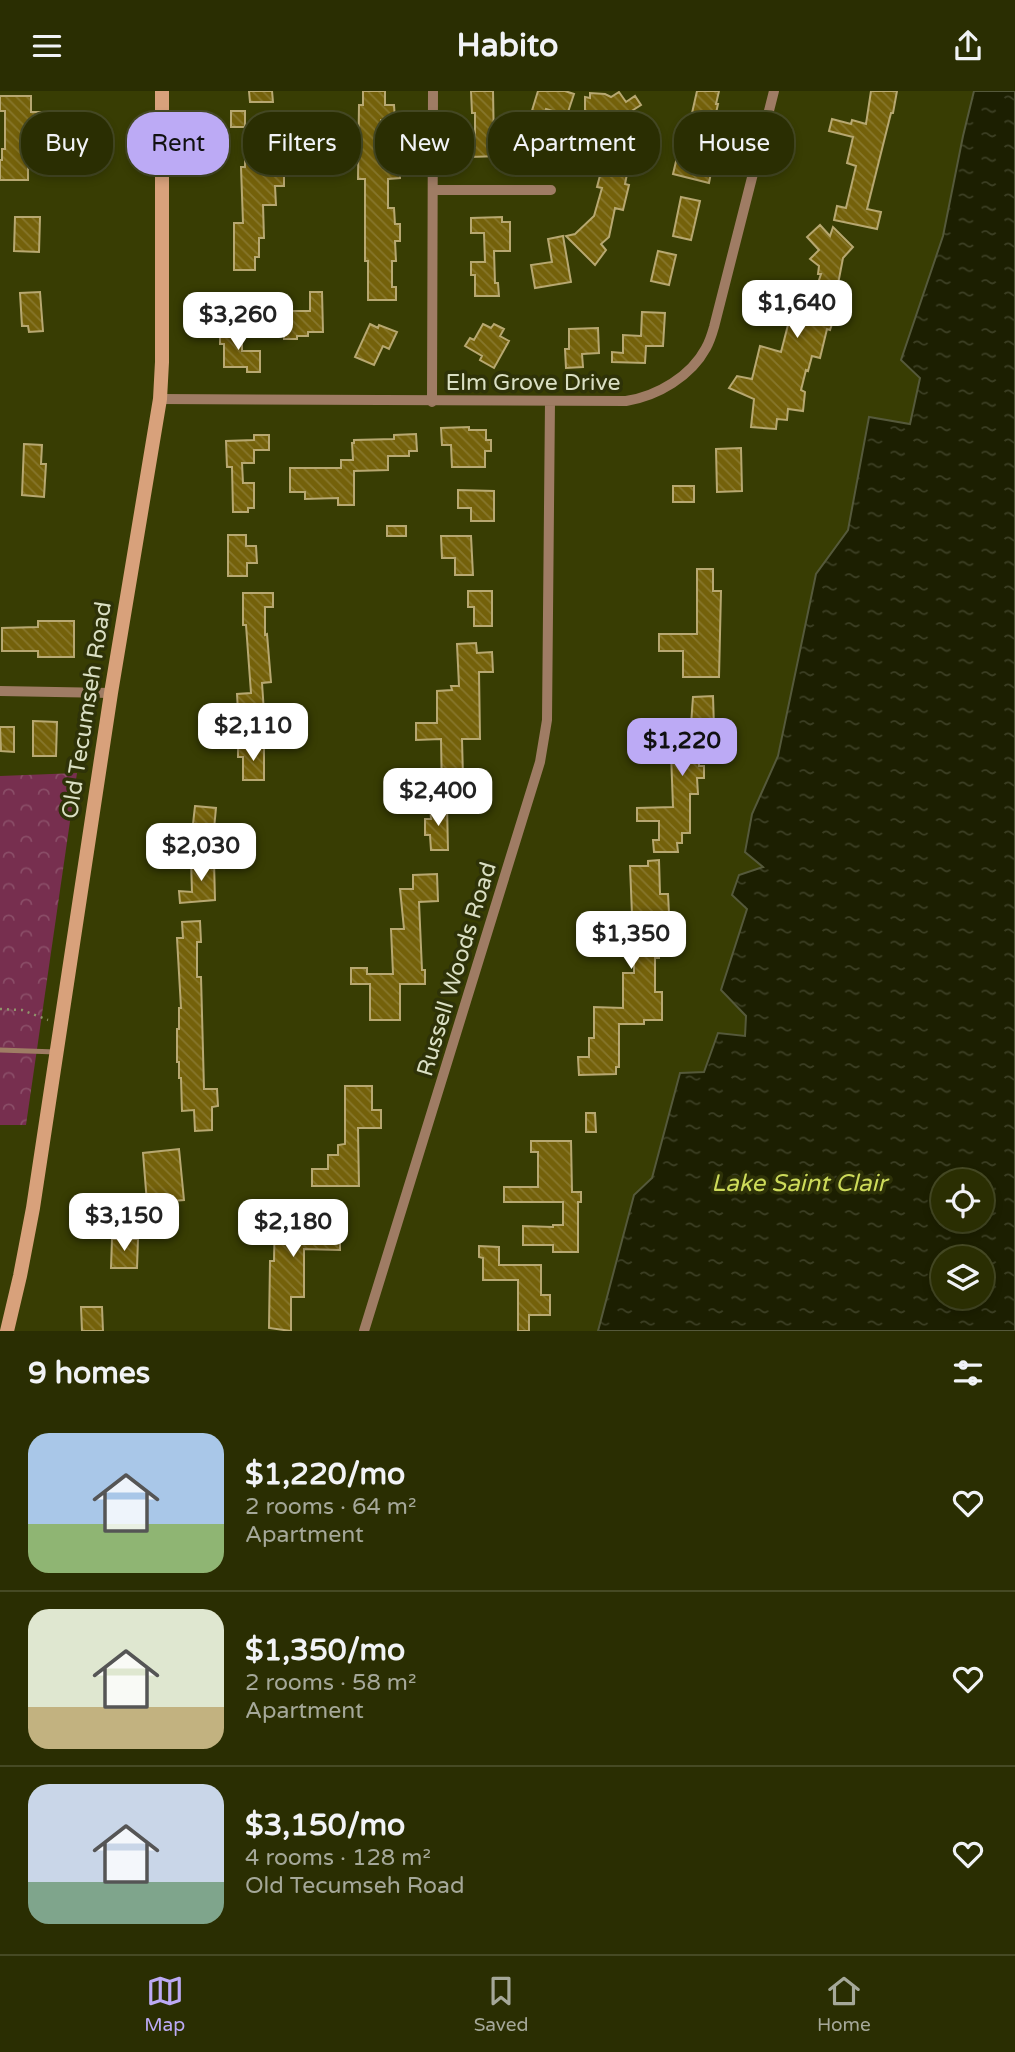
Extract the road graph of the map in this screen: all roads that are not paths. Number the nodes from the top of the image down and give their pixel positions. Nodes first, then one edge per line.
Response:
1 (162, 91) edge
2 (433, 91) edge
3 (774, 91) edge
4 (434, 190) junction
5 (551, 190) dead end
6 (160, 400) junction
7 (550, 401) junction
8 (432, 402) junction
9 (0, 691) edge
10 (111, 692) junction
11 (0, 1050) edge
12 (56, 1052) junction
13 (7, 1331) edge
14 (364, 1331) edge

1 - 6 main road, Old Tecumseh Road
2 - 4 street
3 - 7 street, Elm Grove Drive
4 - 5 street
4 - 8 street
6 - 8 street, Elm Grove Drive
6 - 10 main road, Old Tecumseh Road
7 - 8 street, Elm Grove Drive
7 - 14 street, Russell Woods Road
9 - 10 street
10 - 12 main road, Old Tecumseh Road
11 - 12 lane
12 - 13 main road, Old Tecumseh Road

